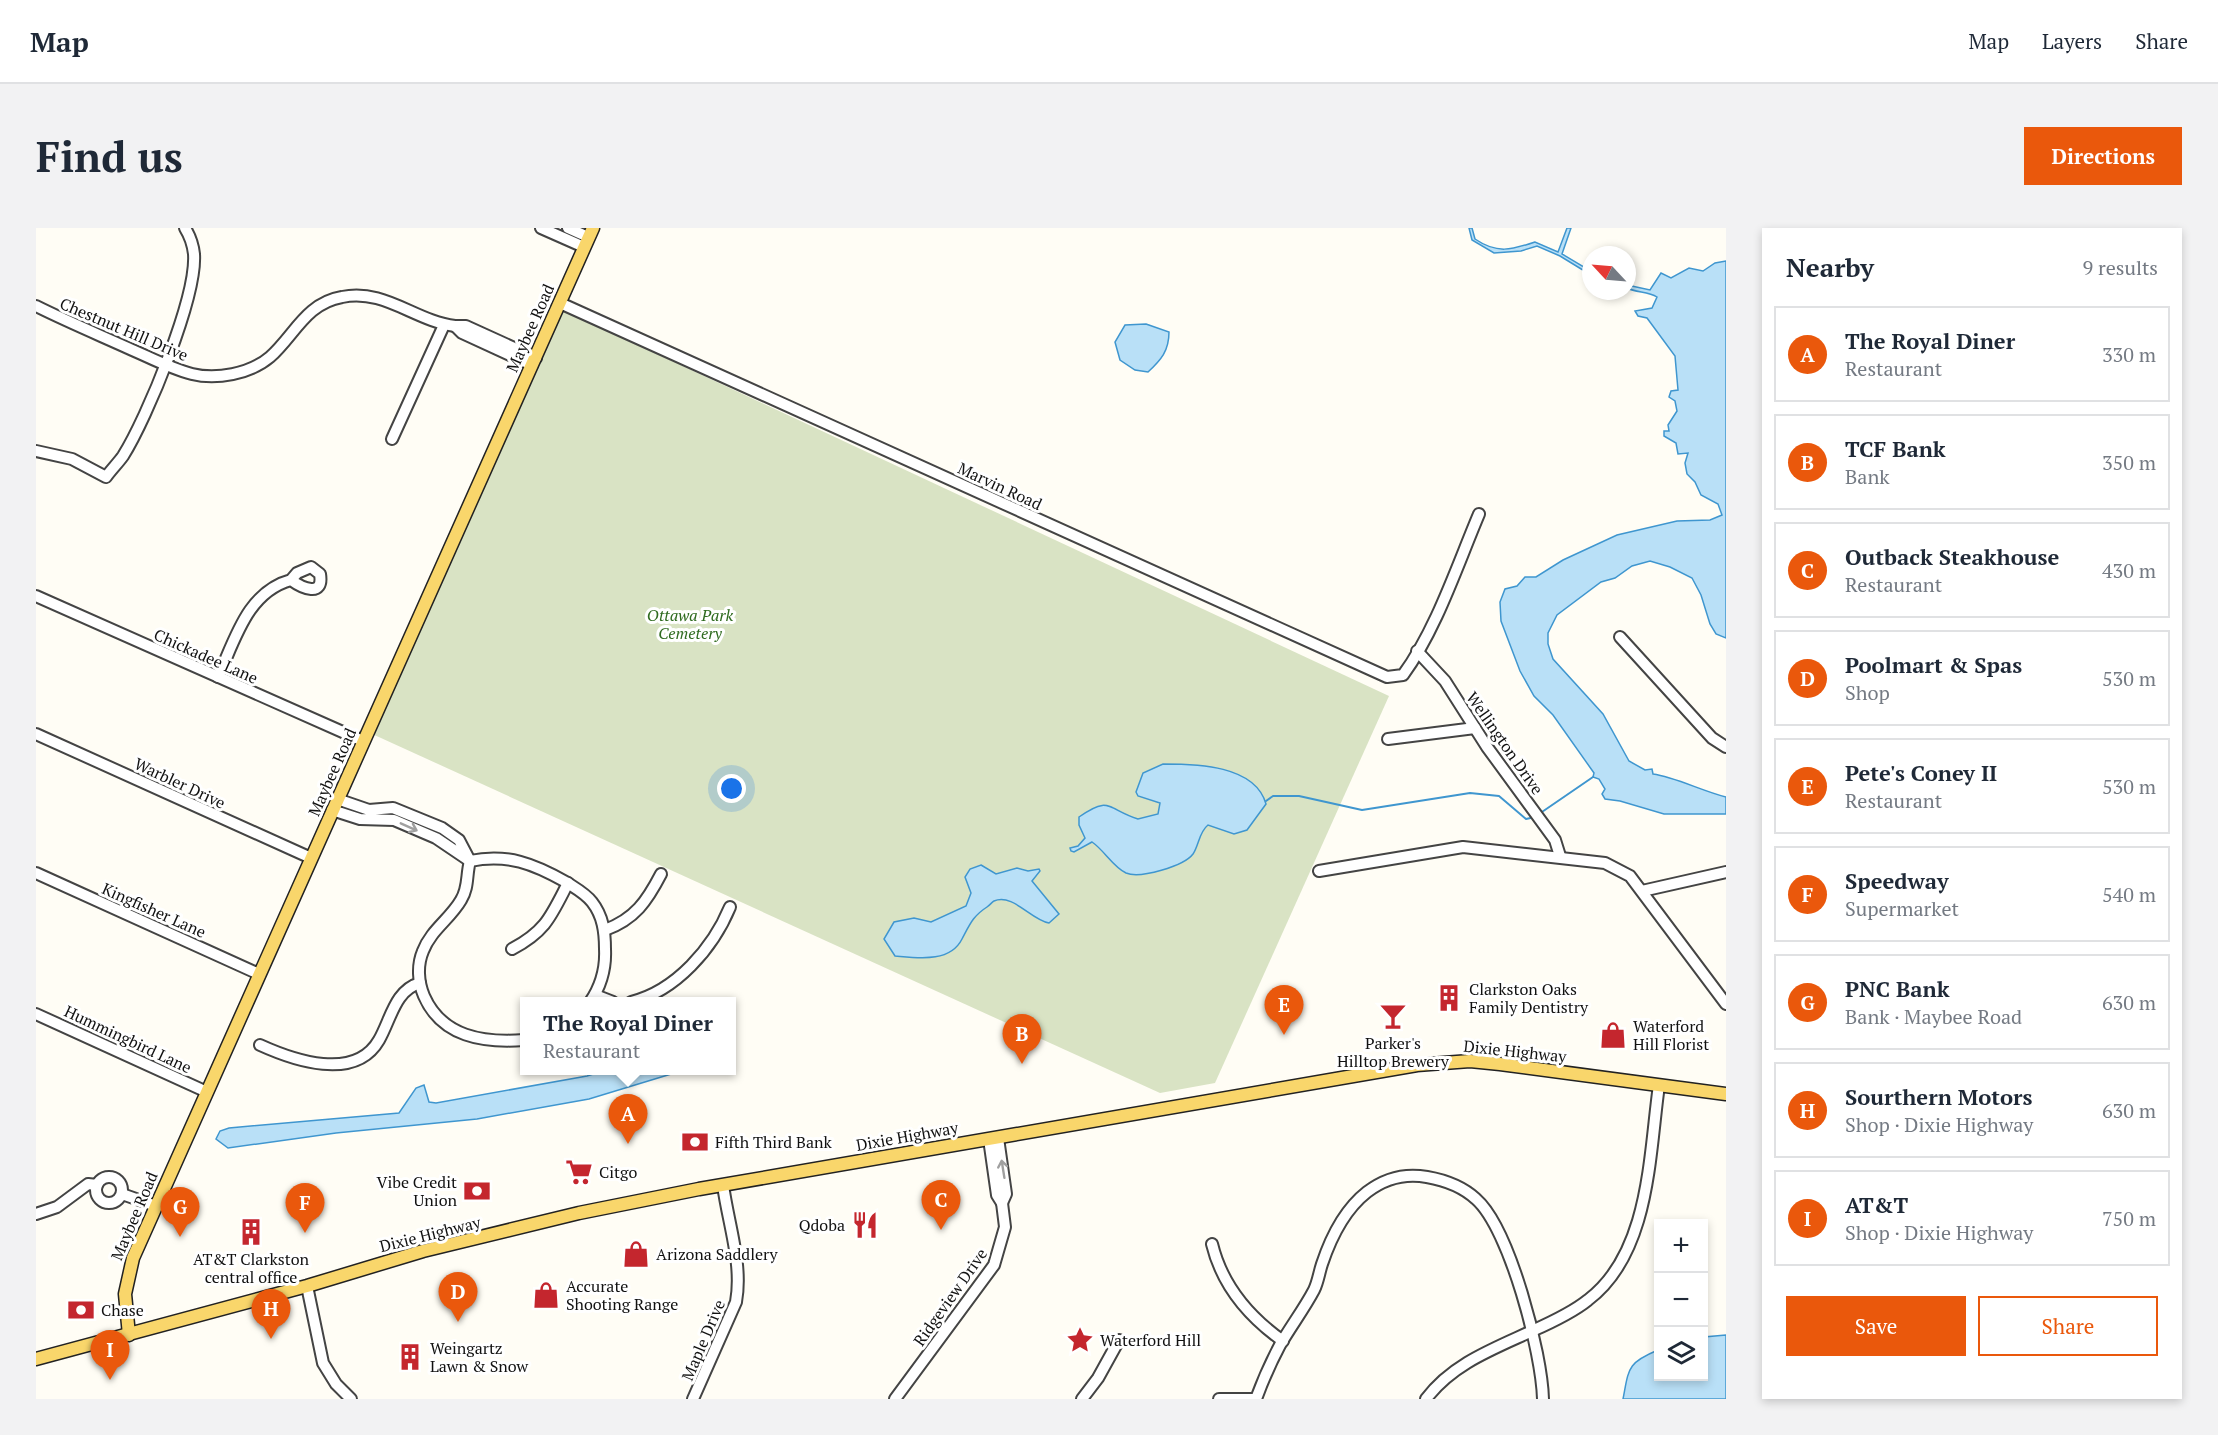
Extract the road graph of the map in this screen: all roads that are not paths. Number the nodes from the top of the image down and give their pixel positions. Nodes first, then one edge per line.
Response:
1 (185, 228) edge
2 (541, 228) edge
3 (568, 228) edge
4 (588, 238) edge
5 (560, 303) junction
6 (36, 306) edge
7 (450, 325) junction
8 (534, 361) junction
9 (165, 365) junction
10 (392, 439) dead end
11 (36, 451) edge
12 (1479, 514) dead end
13 (291, 580) dead end
14 (36, 596) edge
15 (1620, 637) dead end
16 (1417, 651) junction
17 (218, 677) junction
18 (1475, 728) junction
19 (36, 734) edge
20 (1388, 739) dead end
21 (363, 741) junction
22 (1726, 747) edge
23 (335, 804) junction
24 (370, 815) junction
25 (442, 828) junction
26 (436, 838) junction
27 (1560, 856) junction
28 (311, 858) junction
29 (470, 861) junction
30 (1319, 871) dead end
31 (1726, 872) edge
32 (36, 873) edge
33 (661, 874) dead end
34 (568, 883) junction
35 (1642, 891) junction
36 (730, 907) dead end
37 (605, 930) junction
38 (512, 949) dead end
39 (259, 974) junction
40 (420, 983) junction
41 (592, 997) edge
42 (646, 997) edge
43 (1726, 1004) edge
44 (36, 1014) edge
45 (520, 1040) edge
46 (260, 1045) dead end
47 (1659, 1085) junction
48 (207, 1092) junction
49 (1726, 1094) edge
50 (993, 1138) junction
51 (97, 1185) junction
52 (723, 1185) junction
53 (122, 1194) junction
54 (156, 1206) junction
55 (36, 1215) edge
56 (1212, 1244) dead end
57 (307, 1286) junction
58 (1533, 1331) junction
59 (129, 1335) junction
60 (1119, 1340) dead end
61 (1283, 1341) junction
62 (36, 1359) edge
63 (351, 1399) edge
64 (693, 1399) edge
65 (895, 1399) edge
66 (1082, 1399) edge
67 (1219, 1399) edge
68 (1255, 1399) edge
69 (1426, 1399) edge
70 (1543, 1399) edge

1 - 9 street
2 - 4 street
3 - 4 street
4 - 5 main road, Maybee Road
5 - 8 main road, Maybee Road
5 - 16 street, Marvin Road
6 - 9 street, Chestnut Hill Drive
7 - 8 street, Chestnut Hill Drive
7 - 9 street, Chestnut Hill Drive
7 - 10 street
8 - 21 main road, Maybee Road
9 - 11 street
12 - 16 street
13 - 17 street
14 - 17 street, Chickadee Lane
15 - 22 street
16 - 18 street, Wellington Drive
17 - 21 street, Chickadee Lane
18 - 20 street
18 - 27 street, Wellington Drive
19 - 28 street, Warbler Drive
21 - 23 main road, Maybee Road
23 - 24 street
23 - 28 main road, Maybee Road
24 - 25 street
24 -> 26 street
25 - 26 street
25 - 29 street
26 - 29 street
27 - 30 street
27 - 35 street
28 - 39 main road, Maybee Road
29 - 34 street
29 - 40 street
31 - 35 street
32 - 39 street, Kingfisher Lane
33 - 37 street
34 - 37 street
34 - 38 street
35 - 43 street
36 - 42 street
37 - 41 street
39 - 48 main road, Maybee Road
40 - 45 street
40 - 46 street
44 - 48 street, Hummingbird Lane
47 - 49 main road, Dixie Highway
47 - 50 main road, Dixie Highway
47 - 58 street
48 - 54 main road, Maybee Road
50 - 52 main road, Dixie Highway
50 - 65 street, Ridgeview Drive
51 - 53 street
51 - 53 street
51 - 55 street
52 - 57 main road, Dixie Highway
52 - 64 street, Maple Drive
53 - 54 street
54 - 59 main road, Maybee Road
56 - 61 street
57 - 59 main road, Dixie Highway
57 - 63 street
58 - 61 street
58 - 69 street
58 - 70 street
59 - 62 main road, Dixie Highway
60 - 66 street
61 - 68 street
67 - 68 street

